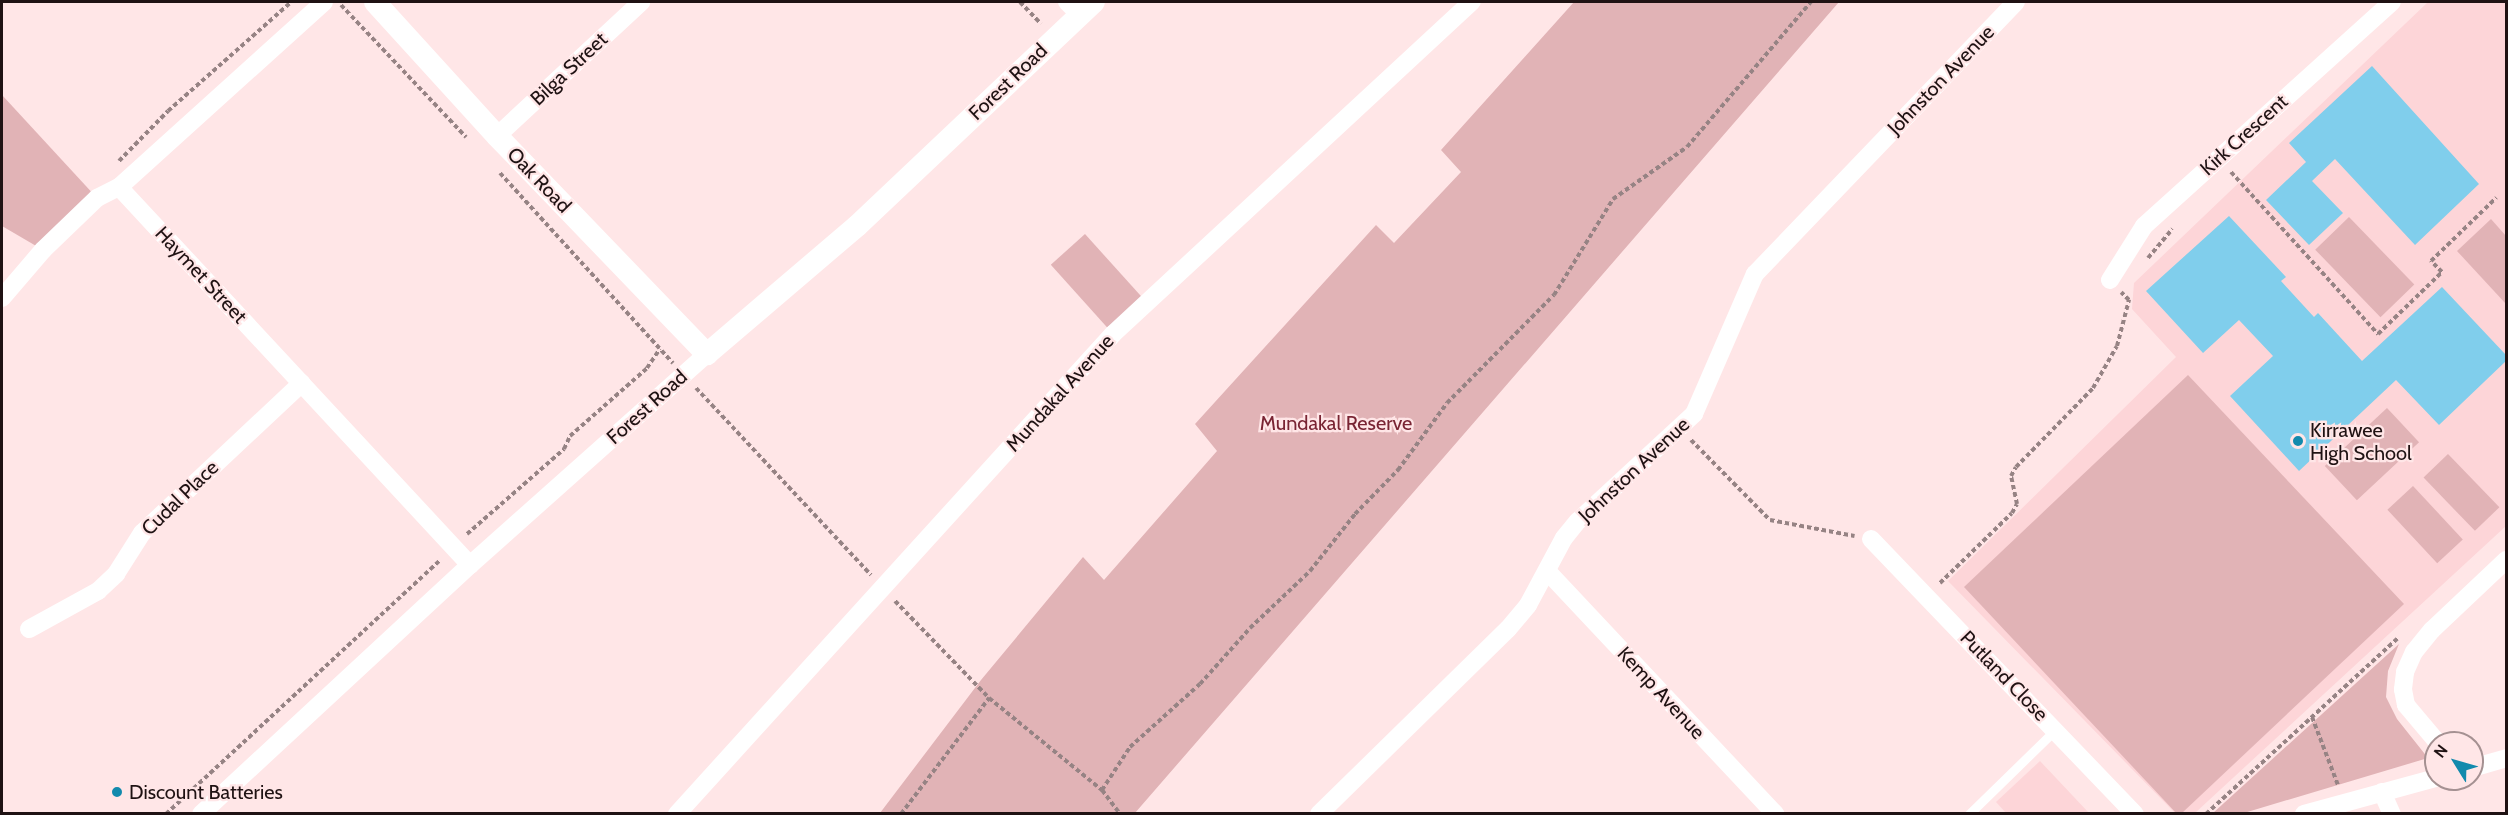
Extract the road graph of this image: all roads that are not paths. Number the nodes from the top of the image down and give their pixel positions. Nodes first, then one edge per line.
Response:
1 (324, 2) edge
2 (375, 2) edge
3 (641, 2) edge
4 (1472, 2) edge
5 (2016, 2) edge
6 (2392, 2) edge
7 (1080, 6) edge
8 (497, 136) junction
9 (117, 180) junction
10 (2110, 280) road end
11 (2, 297) edge
12 (707, 354) junction
13 (302, 383) junction
14 (1871, 539) road end
15 (2506, 560) edge
16 (470, 565) junction
17 (1548, 572) junction
18 (29, 628) dead end
19 (2056, 729) junction
20 (2428, 731) edge
21 (2506, 759) edge
22 (2484, 765) edge
23 (2424, 781) edge
24 (2382, 792) junction
25 (201, 813) edge
26 (676, 813) edge
27 (1320, 813) edge
28 (1775, 813) edge
29 (1969, 813) edge
30 (2135, 813) edge
31 (2304, 813) edge
32 (2392, 813) edge

1 - 9 street
2 - 8 street, Oak Road
3 - 8 street, Bilga Street
4 - 26 street, Mundakal Avenue
5 - 17 street, Johnston Avenue
6 - 10 street, Kirk Crescent
7 - 12 street, Forest Road
8 - 12 street, Oak Road
9 - 11 street
9 - 13 street, Haymet Street
12 - 16 street, Forest Road
13 - 16 street, Haymet Street
13 - 18 street, Cudal Place
14 - 19 street, Putland Close
15 - 20 street
16 - 25 street, Forest Road
17 - 27 street, Johnston Avenue
17 - 28 street, Kemp Avenue
19 - 29 lane
19 - 30 street, Putland Close
21 - 22 street
23 - 24 street
24 - 31 street
24 - 32 street

